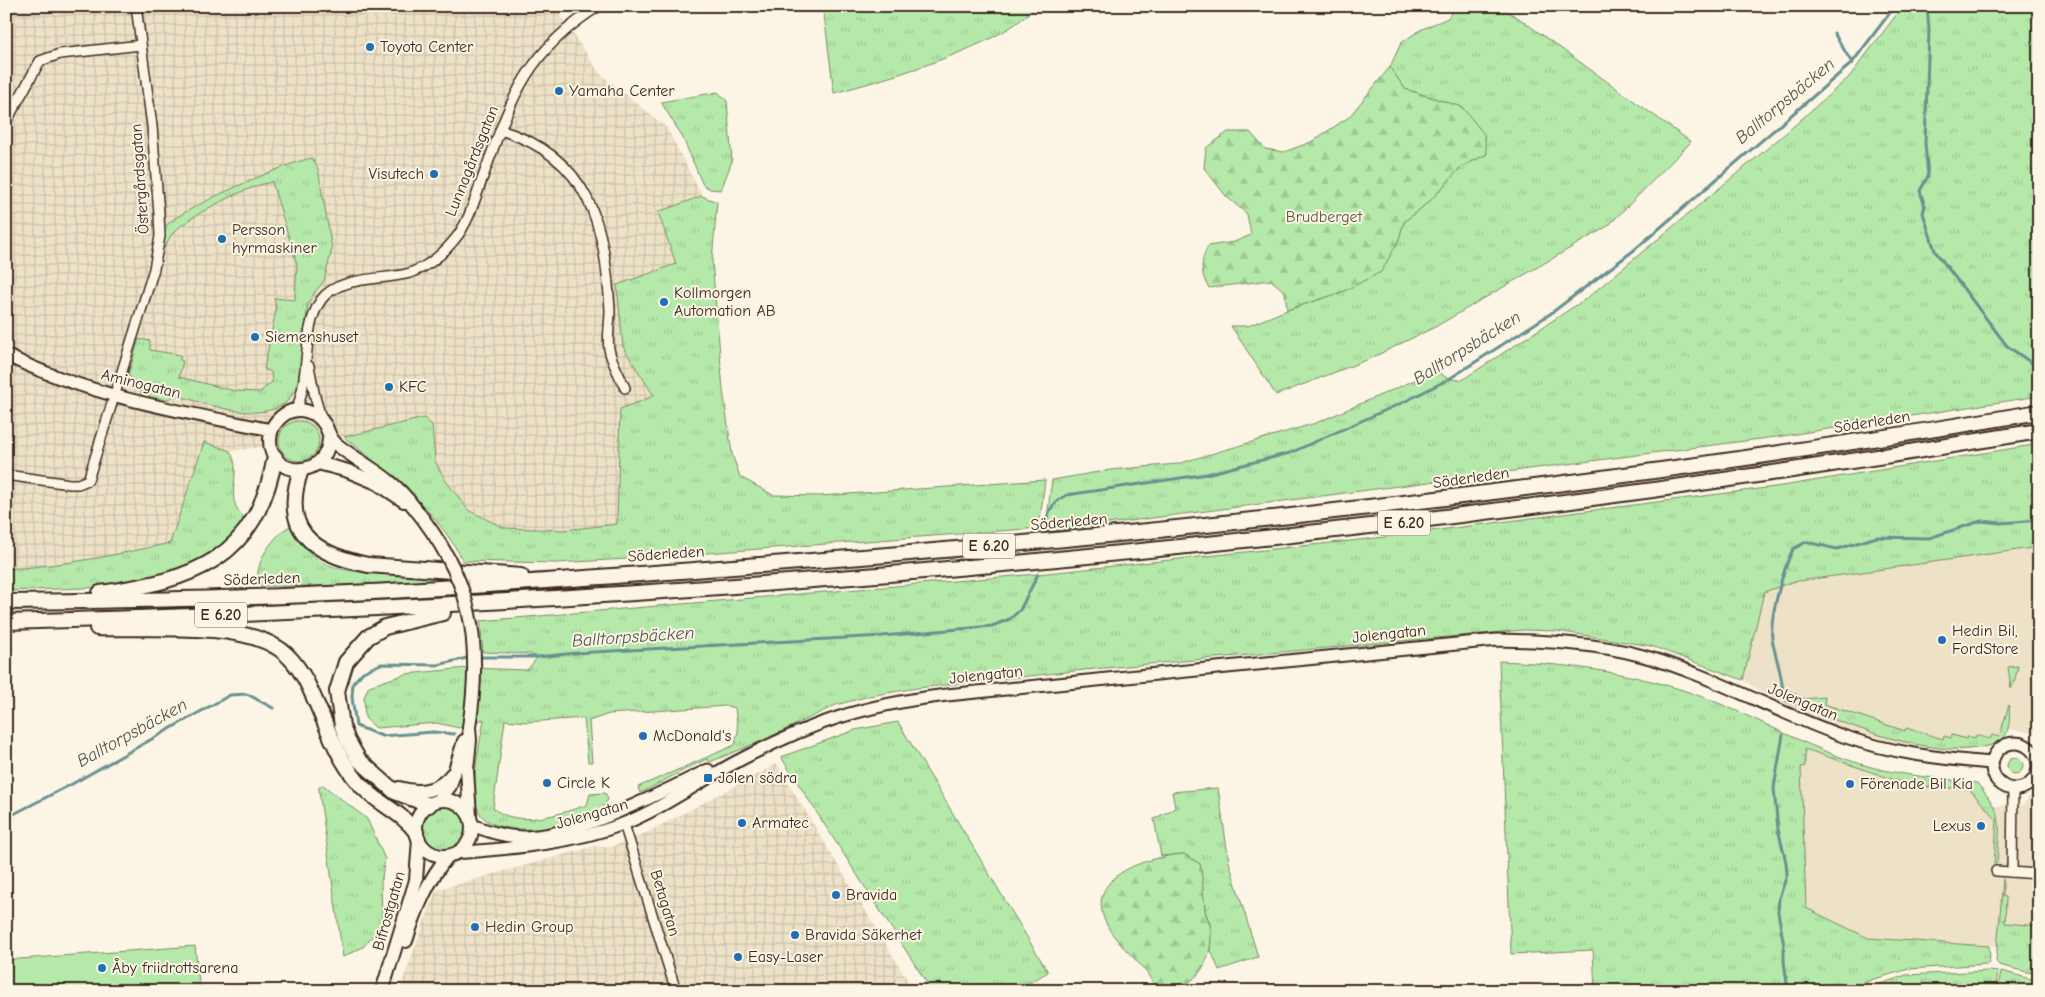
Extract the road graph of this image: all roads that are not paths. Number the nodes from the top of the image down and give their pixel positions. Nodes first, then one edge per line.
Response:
1 (136, 6) edge
2 (598, 6) edge
3 (142, 45) junction
4 (6, 122) edge
5 (500, 130) junction
6 (6, 355) edge
7 (308, 358) junction
8 (625, 388) dead end
9 (115, 395) junction
10 (296, 410) junction
11 (2039, 412) edge
12 (322, 421) junction
13 (272, 430) junction
14 (2039, 431) edge
15 (329, 438) junction
16 (275, 457) junction
17 (318, 463) junction
18 (301, 470) junction
19 (6, 475) edge
20 (413, 506) junction
21 (568, 579) junction
22 (6, 602) edge
23 (34, 602) junction
24 (484, 603) junction
25 (6, 622) edge
26 (469, 727) junction
27 (778, 740) junction
28 (2038, 756) edge
29 (1992, 763) junction
30 (457, 768) junction
31 (2035, 781) edge
32 (390, 785) junction
33 (2013, 789) junction
34 (434, 803) junction
35 (471, 821) junction
36 (624, 824) junction
37 (418, 836) junction
38 (452, 855) junction
39 (1996, 871) dead end
40 (2012, 872) junction
41 (2039, 874) edge
42 (382, 991) edge
43 (391, 991) edge
44 (676, 991) edge

1 - 3 street, Östergårdsgatan
2 - 5 street, Lunnagårdsgatan
3 - 4 street
3 - 9 street, Östergårdsgatan
5 - 7 street, Lunnagårdsgatan
5 - 8 street
6 - 9 street, Aminogatan
7 - 10 street, Lunnagårdsgatan
7 - 12 street, Lunnagårdsgatan
9 - 13 street, Aminogatan
9 - 19 street, Östergårdsgatan
10 - 12 main road
10 - 13 main road
11 - 21 highway, Söderleden / E 6.20
12 - 15 main road
13 - 16 main road
14 - 24 highway, E 6.20
15 - 17 main road
15 - 20 main road
16 - 18 main road
16 - 23 highway
17 - 18 main road
17 - 20 main road
18 - 21 highway
20 - 26 main road, bridge
21 - 23 highway, Söderleden / E 6.20
22 - 23 highway, Söderleden / E 6.20
24 - 25 highway, E 6.20
24 - 32 highway
25 - 37 highway
26 - 30 main road
26 - 35 main road
27 - 29 street, Jolengatan
27 - 35 street, Jolengatan
27 - 36 street, Jolengatan
28 - 29 street
28 - 31 street
29 - 33 street
30 - 32 main road
30 - 34 main road
31 - 33 street
32 - 34 highway
33 - 40 street
34 - 35 main road
34 - 37 main road, Bifrostgatan
35 - 38 main road, Bifrostgatan
36 - 38 street, Jolengatan
36 - 44 street, Betagatan
37 - 38 main road
37 - 42 main road, Bifrostgatan
38 - 43 main road, Bifrostgatan
39 - 40 street
40 - 41 street

